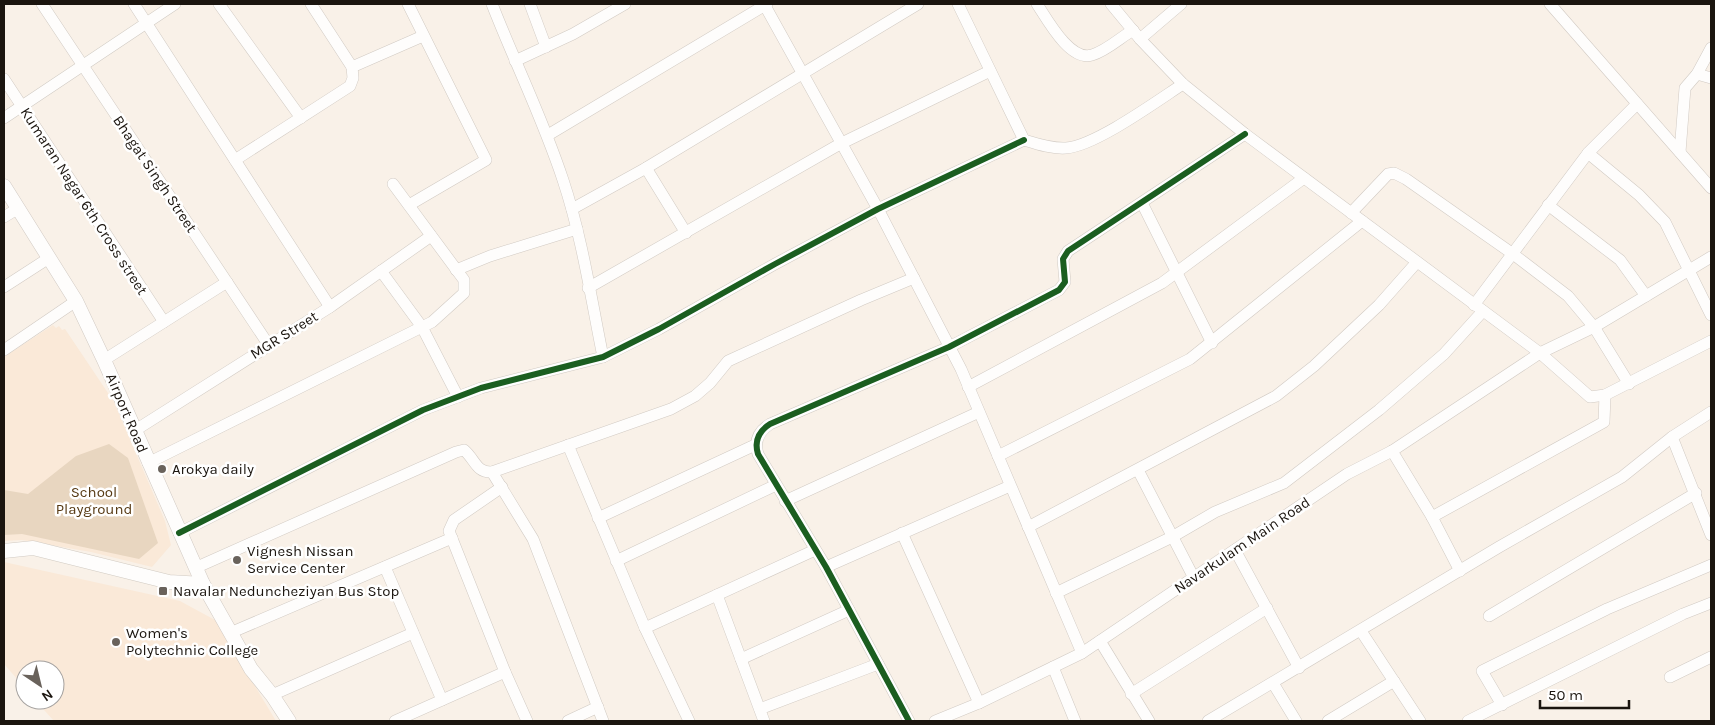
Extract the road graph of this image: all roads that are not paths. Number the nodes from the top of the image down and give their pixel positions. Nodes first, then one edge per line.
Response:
1 (42, 4) edge
2 (134, 4) edge
3 (176, 4) edge
4 (219, 4) edge
5 (311, 4) edge
6 (408, 4) edge
7 (492, 4) edge
8 (530, 4) edge
9 (624, 4) edge
10 (765, 4) edge
11 (918, 4) edge
12 (958, 4) edge
13 (1037, 4) edge
14 (1111, 4) edge
15 (1181, 4) edge
16 (1556, 6) edge
17 (147, 23) junction
18 (1133, 30) junction
19 (423, 36) junction
20 (1140, 39) junction
21 (546, 47) junction
22 (1711, 48) edge
23 (515, 61) junction
24 (84, 66) junction
25 (352, 67) junction
26 (990, 71) junction
27 (802, 73) junction
28 (1697, 74) junction
29 (1711, 78) edge
30 (4, 79) edge
31 (1183, 84) junction
32 (1637, 104) junction
33 (22, 106) junction
34 (4, 118) edge
35 (300, 118) junction
36 (1245, 134) junction
37 (548, 135) junction
38 (1024, 140) junction
39 (840, 144) junction
40 (1680, 152) junction
41 (1588, 153) junction
42 (236, 160) junction
43 (646, 168) junction
44 (1304, 178) junction
45 (393, 184) dead end
46 (4, 186) edge
47 (1711, 188) edge
48 (1142, 203) junction
49 (409, 205) junction
50 (1548, 205) junction
51 (17, 208) junction
52 (572, 209) junction
53 (878, 210) junction
54 (1351, 212) junction
55 (4, 217) edge
56 (1362, 221) junction
57 (577, 229) junction
58 (686, 233) junction
59 (431, 236) junction
60 (1513, 254) junction
61 (1711, 256) edge
62 (49, 258) junction
63 (1417, 262) junction
64 (1690, 269) junction
65 (456, 270) junction
66 (381, 271) junction
67 (1178, 272) junction
68 (914, 278) junction
69 (227, 282) junction
70 (4, 286) edge
71 (588, 288) junction
72 (1646, 296) junction
73 (76, 301) junction
74 (330, 307) junction
75 (1478, 308) junction
76 (1711, 315) edge
77 (164, 322) junction
78 (422, 327) junction
79 (1594, 327) junction
80 (1711, 341) edge
81 (1212, 343) junction
82 (268, 344) junction
83 (949, 347) junction
84 (4, 350) edge
85 (1540, 353) junction
86 (603, 357) junction
87 (104, 360) junction
88 (1629, 384) junction
89 (968, 387) junction
90 (1605, 396) junction
91 (458, 397) junction
92 (979, 412) junction
93 (1711, 412) edge
94 (134, 431) junction
95 (1672, 437) junction
96 (755, 444) junction
97 (568, 445) junction
98 (1392, 451) junction
99 (998, 456) junction
100 (148, 463) junction
101 (1138, 470) junction
102 (492, 472) junction
103 (776, 485) junction
104 (1010, 486) junction
105 (502, 487) junction
106 (1696, 493) junction
107 (785, 501) junction
108 (1432, 517) junction
109 (598, 518) junction
110 (1028, 527) junction
111 (902, 532) junction
112 (179, 533) junction
113 (1711, 535) edge
114 (1172, 537) junction
115 (452, 538) junction
116 (815, 550) junction
117 (1234, 550) junction
118 (4, 551) edge
119 (616, 560) junction
120 (1711, 566) edge
121 (385, 567) junction
122 (826, 567) junction
123 (196, 568) junction
124 (1460, 571) junction
125 (1194, 578) junction
126 (203, 584) junction
127 (1056, 593) junction
128 (717, 595) junction
129 (1711, 603) edge
130 (1267, 608) junction
131 (849, 610) junction
132 (1489, 616) dead end
133 (645, 628) junction
134 (1361, 631) junction
135 (230, 633) junction
136 (413, 633) junction
137 (1100, 641) junction
138 (1082, 653) junction
139 (1711, 658) edge
140 (741, 659) junction
141 (878, 664) junction
142 (1053, 667) junction
143 (1299, 668) junction
144 (506, 672) junction
145 (1670, 677) dead end
146 (1394, 681) junction
147 (1274, 683) junction
148 (1131, 694) junction
149 (272, 695) junction
150 (442, 700) junction
151 (979, 703) junction
152 (1502, 705) junction
153 (598, 707) junction
154 (760, 709) junction
155 (289, 721) edge
156 (395, 721) edge
157 (527, 721) edge
158 (568, 721) edge
159 (604, 721) edge
160 (689, 721) edge
161 (764, 721) edge
162 (909, 721) edge
163 (936, 721) edge
164 (1075, 721) edge
165 (1149, 721) edge
166 (1208, 721) edge
167 (1296, 721) edge
168 (1328, 721) edge
169 (1420, 721) edge
170 (1468, 721) edge

1 - 24 street, Bhagat Singh Street
2 - 17 street
3 - 17 street
4 - 35 street
5 - 25 street
6 - 19 street
7 - 23 street
8 - 21 street
9 - 21 street
10 - 27 street
10 - 37 street
11 - 27 street
12 - 26 street
13 - 18 street
14 - 18 street
15 - 20 street
16 - 32 street
17 - 24 street
17 - 42 street
18 - 20 street
19 - 25 street
19 - 49 street
20 - 31 street
21 - 23 street
22 - 28 street
23 - 37 street
24 - 33 street
24 - 69 street, Bhagat Singh Street
25 - 35 street
26 - 38 street
26 - 39 street
27 - 39 street
27 - 43 street
28 - 29 street
28 - 40 street
30 - 33 street, Kumaran Nagar 6th Cross street
31 - 36 street
31 - 38 street
32 - 40 street
32 - 41 street
33 - 34 street
33 - 77 street, Kumaran Nagar 6th Cross street
35 - 42 street
36 - 44 street
36 - 48 street
37 - 52 street
38 - 53 street
39 - 53 street
39 - 58 street
40 - 47 street
41 - 50 street
41 - 64 street
42 - 74 street
43 - 52 street
43 - 58 street
44 - 54 street
44 - 67 street
45 - 49 street
46 - 51 street, Airport Road
48 - 67 street
48 - 83 street
49 - 59 street
50 - 60 street
50 - 72 street
51 - 55 street
51 - 62 street, Airport Road
52 - 57 street
53 - 68 street
53 - 86 street
54 - 56 street
54 - 60 street
56 - 63 street
56 - 81 street
57 - 65 street
57 - 71 street
58 - 71 street
59 - 65 street
59 - 66 street, MGR Street
60 - 75 street
60 - 79 street
61 - 64 street, Navarkulam Main Road
62 - 70 street
62 - 73 street, Airport Road
63 - 75 street
63 - 101 street
64 - 72 street, Navarkulam Main Road
64 - 76 street
65 - 78 street
66 - 74 street, MGR Street
66 - 78 street
67 - 81 street
67 - 89 street
68 - 83 street
68 - 97 street
69 - 77 street
69 - 82 street, Bhagat Singh Street
71 - 86 street
72 - 79 street, Navarkulam Main Road
73 - 84 street
73 - 87 street, Airport Road
74 - 82 street, MGR Street
75 - 85 street
75 - 114 street
77 - 87 street
78 - 91 street
78 - 100 street
79 - 85 street, Navarkulam Main Road
79 - 88 street
80 - 88 street
81 - 99 street
82 - 94 street, MGR Street
83 - 89 street
83 - 96 street
85 - 90 street
85 - 98 street, Navarkulam Main Road
86 - 91 street
87 - 94 street, Airport Road
88 - 90 street
89 - 92 street
90 - 108 street
91 - 112 street
92 - 99 street
92 - 107 street
93 - 95 street
94 - 100 street, Airport Road
95 - 106 street
95 - 124 street
96 - 103 street
96 - 109 street
97 - 102 street
97 - 109 street
98 - 108 street
98 - 117 street, Navarkulam Main Road
99 - 104 street
100 - 112 street, Airport Road
101 - 110 street
101 - 114 street
102 - 105 street
102 - 123 street
103 - 107 street
103 - 119 street
104 - 110 street
104 - 111 street
105 - 115 street
105 - 153 street
106 - 113 street
106 - 132 street
107 - 116 street
108 - 124 street
109 - 119 street
110 - 127 street
111 - 122 street
111 - 151 street
112 - 123 street, Airport Road
114 - 125 street
114 - 127 street
115 - 121 street
115 - 144 street
116 - 122 street
116 - 128 street
117 - 125 street, Navarkulam Main Road
117 - 130 street
118 - 126 street
119 - 133 street
120 - 152 street
121 - 135 street
121 - 136 street
122 - 131 street
123 - 126 street, Airport Road
124 - 134 street
125 - 137 street, Navarkulam Main Road
126 - 135 street, Airport Road
127 - 138 street
128 - 133 street
128 - 140 street
129 - 152 street
130 - 143 street
130 - 148 street
131 - 140 street
131 - 141 street
133 - 160 street
134 - 143 street
134 - 146 street
135 - 149 street, Airport Road
136 - 149 street
136 - 150 street
137 - 138 street, Navarkulam Main Road
137 - 148 street
138 - 142 street, Navarkulam Main Road
139 - 145 street
140 - 154 street
141 - 154 street
141 - 162 street
142 - 151 street, Navarkulam Main Road
142 - 164 street
143 - 147 street
144 - 150 street
144 - 157 street
146 - 168 street
146 - 169 street
147 - 166 street
147 - 167 street
148 - 165 street
149 - 155 street, Airport Road
150 - 156 street
151 - 163 street, Navarkulam Main Road
152 - 170 street
153 - 158 street
153 - 159 street
154 - 161 street

